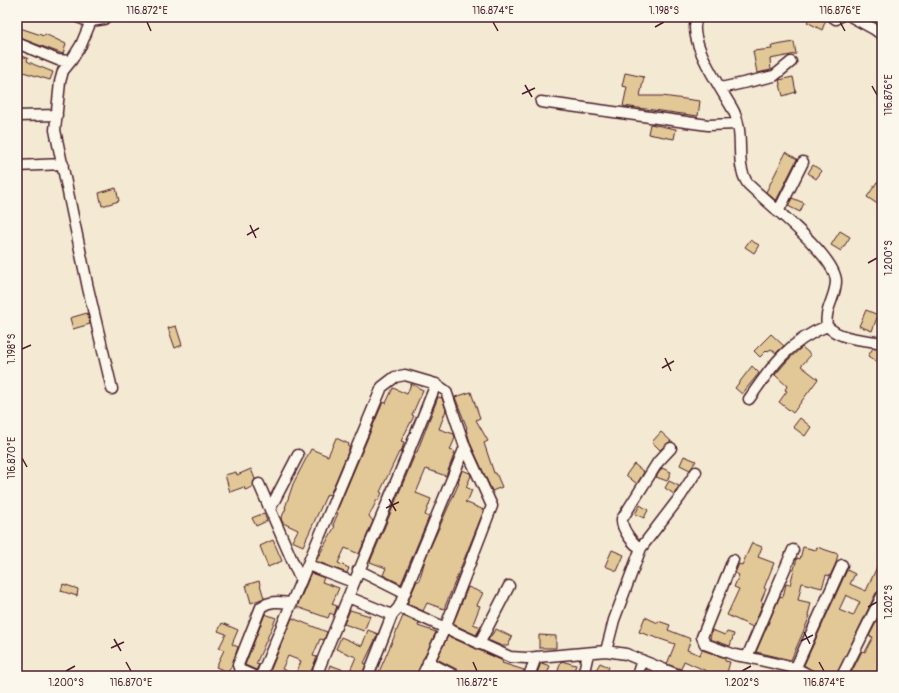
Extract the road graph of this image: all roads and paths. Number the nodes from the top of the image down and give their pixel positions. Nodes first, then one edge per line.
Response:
1 (106, 17) edge
2 (698, 17) edge
3 (834, 17) edge
4 (838, 17) edge
5 (852, 17) edge
6 (85, 19) edge
7 (882, 35) edge
8 (17, 43) edge
9 (71, 61) junction
10 (791, 62) dead end
11 (720, 88) junction
12 (541, 102) dead end
13 (57, 115) junction
14 (17, 116) edge
15 (738, 124) junction
16 (803, 162) dead end
17 (63, 164) junction
18 (17, 166) edge
19 (778, 212) junction
20 (827, 326) junction
21 (882, 343) edge
22 (436, 384) junction
23 (112, 389) dead end
24 (749, 399) dead end
25 (465, 447) junction
26 (671, 448) dead end
27 (298, 455) dead end
28 (696, 472) dead end
29 (259, 484) dead end
30 (270, 509) junction
31 (641, 548) junction
32 (794, 550) dead end
33 (733, 560) dead end
34 (308, 565) junction
35 (842, 565) dead end
36 (358, 570) junction
37 (301, 581) junction
38 (353, 582) junction
39 (509, 586) dead end
40 (404, 593) junction
41 (882, 596) edge
42 (348, 597) junction
43 (292, 603) junction
44 (399, 607) junction
45 (392, 615) junction
46 (445, 628) junction
47 (479, 644) junction
48 (606, 651) junction
49 (588, 654) junction
50 (536, 657) junction
51 (747, 657) junction
52 (642, 660) junction
53 (428, 662) junction
54 (793, 672) edge
55 (254, 676) edge
56 (261, 676) edge
57 (316, 676) edge
58 (368, 676) edge
59 (422, 676) edge
60 (455, 676) edge
61 (530, 676) edge
62 (583, 676) edge
63 (637, 676) edge
64 (680, 676) edge
65 (811, 676) edge
66 (842, 676) edge

1 - 6 street
2 - 11 street
3 - 4 street
5 - 7 street
6 - 9 street
8 - 9 street
9 - 13 street
10 - 11 street
11 - 15 street
12 - 15 street
13 - 14 street
13 - 17 street
15 - 19 street
16 - 19 street
17 - 18 street
17 - 23 street
19 - 20 street
20 - 21 street
20 - 24 street
22 - 25 street
22 - 34 street
22 - 36 street
25 - 40 street
25 - 46 street
26 - 31 street
27 - 30 street
28 - 31 street
29 - 30 street
30 - 37 street
31 - 48 street
32 - 51 street
33 - 51 street
34 - 37 street
34 - 38 street
35 - 54 street
36 - 38 street
36 - 40 street
37 - 43 street
38 - 42 street
39 - 47 street
40 - 44 street
41 - 66 street
42 - 45 street
42 - 57 street
43 - 55 street
43 - 56 street
44 - 45 street
44 - 46 street
45 - 58 street
46 - 47 street
46 - 53 street
47 - 50 street
48 - 49 street
48 - 52 street
49 - 50 street
49 - 62 street
50 - 61 street
51 - 54 street
52 - 63 street
52 - 64 street
53 - 59 street
53 - 60 street
54 - 65 street

